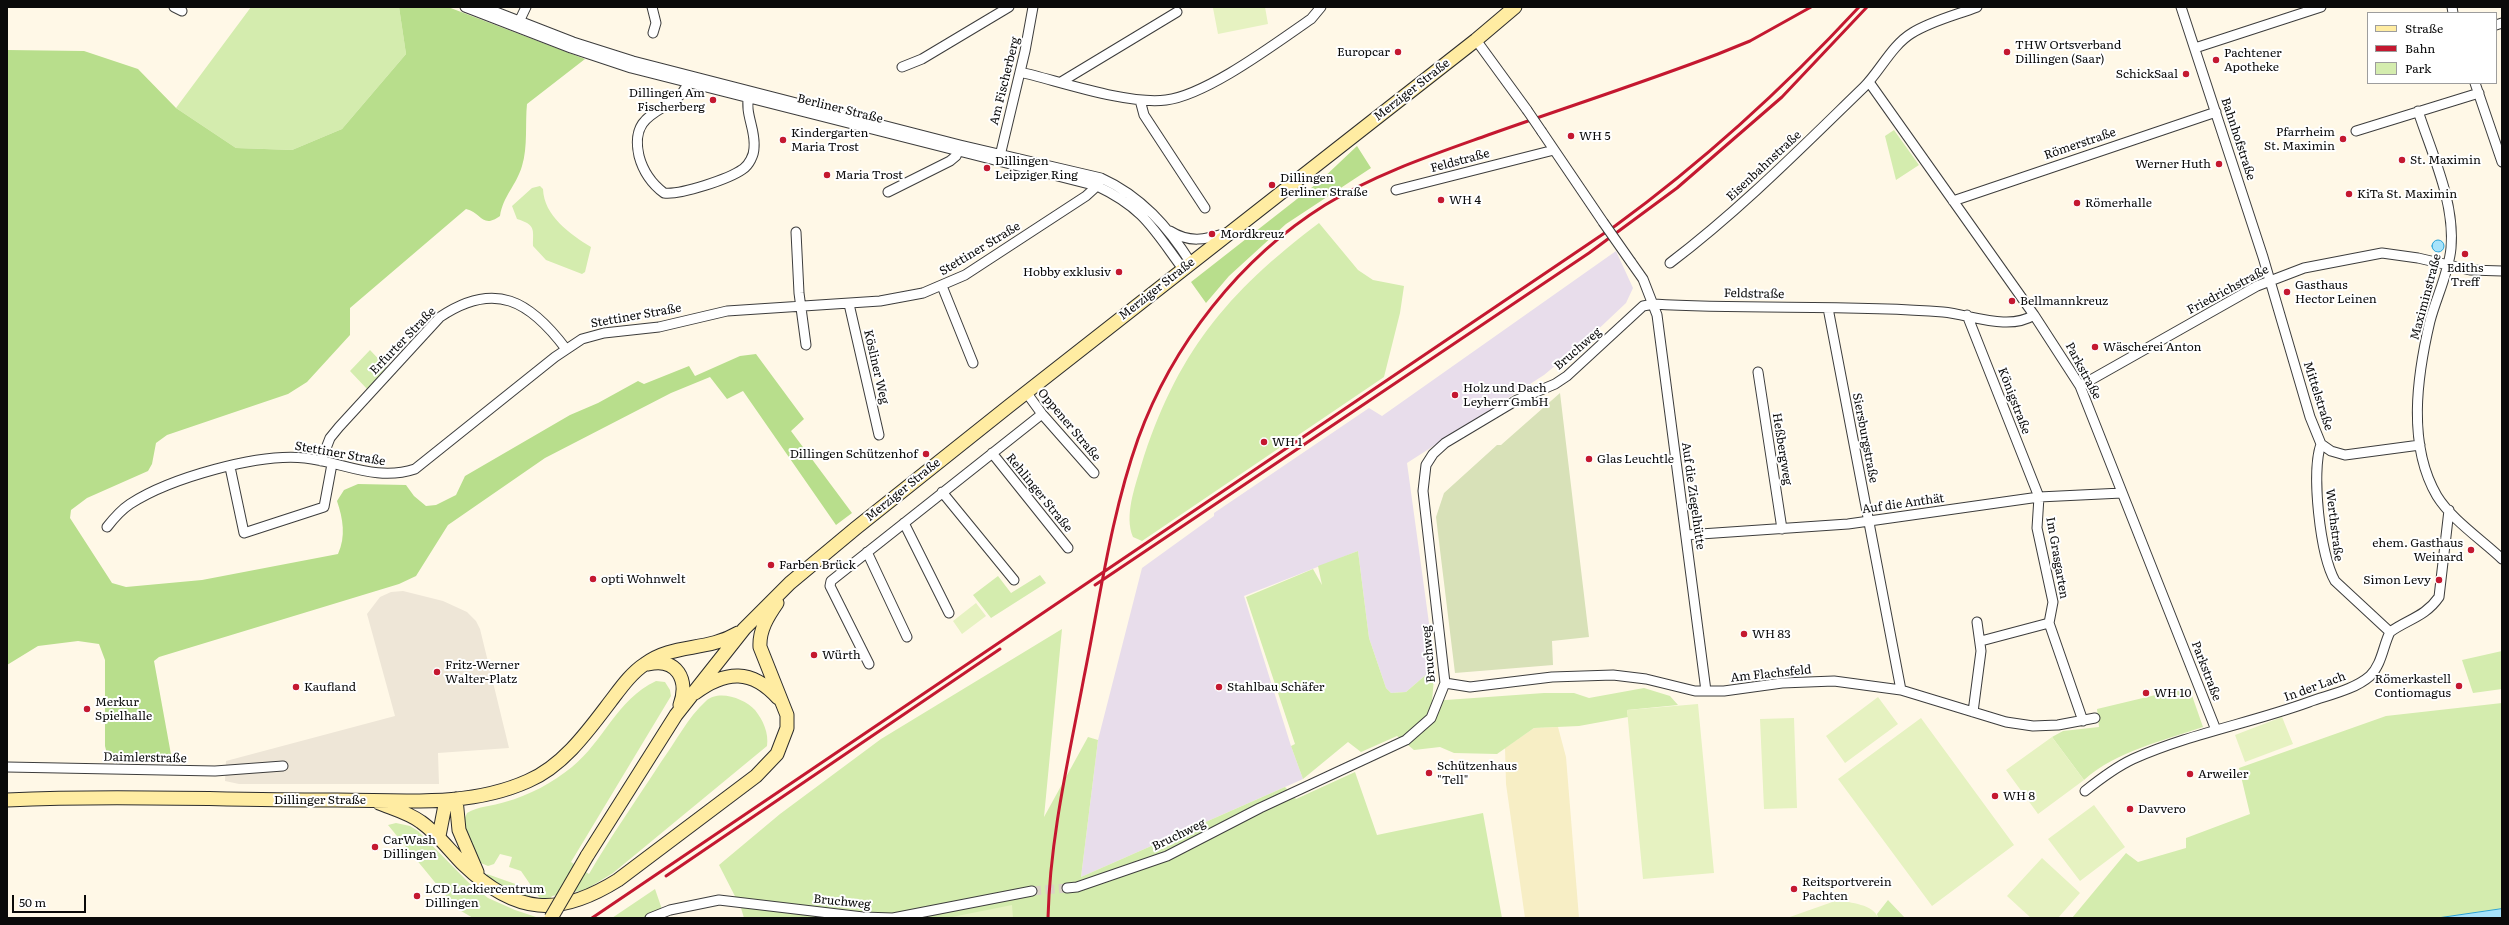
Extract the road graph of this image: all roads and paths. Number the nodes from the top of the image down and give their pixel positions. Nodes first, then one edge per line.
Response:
1 (465, 7) edge
2 (483, 7) edge
3 (526, 7) edge
4 (652, 7) edge
5 (1009, 7) edge
6 (1033, 7) edge
7 (1321, 7) edge
8 (1514, 7) edge
9 (1977, 7) edge
10 (2181, 7) edge
11 (2321, 7) edge
12 (1177, 12) dead end
13 (518, 24) junction
14 (653, 33) dead end
15 (1476, 40) junction
16 (2195, 48) junction
17 (902, 67) dead end
18 (1020, 72) junction
19 (689, 80) junction
20 (1061, 82) junction
21 (1869, 82) junction
22 (2476, 84) edge
23 (2479, 93) junction
24 (749, 95) junction
25 (1140, 100) junction
26 (2418, 111) junction
27 (2216, 112) junction
28 (2356, 131) dead end
29 (959, 148) junction
30 (1554, 150) junction
31 (999, 158) junction
32 (2502, 162) edge
33 (1099, 182) junction
34 (1396, 190) dead end
35 (888, 192) dead end
36 (1953, 201) junction
37 (1205, 208) dead end
38 (1167, 229) junction
39 (796, 232) dead end
40 (1230, 232) junction
41 (1670, 263) dead end
42 (1187, 266) junction
43 (2447, 266) junction
44 (2502, 271) edge
45 (2270, 280) junction
46 (942, 286) junction
47 (849, 304) junction
48 (1654, 304) junction
49 (801, 306) junction
50 (1828, 308) junction
51 (1967, 315) junction
52 (2034, 315) junction
53 (806, 345) dead end
54 (566, 349) junction
55 (974, 363) dead end
56 (1758, 372) dead end
57 (2080, 386) junction
58 (1026, 392) junction
59 (1042, 414) junction
60 (879, 435) dead end
61 (2321, 444) junction
62 (2420, 445) junction
63 (992, 453) junction
64 (321, 461) junction
65 (332, 464) junction
66 (230, 467) junction
67 (1094, 473) dead end
68 (942, 492) junction
69 (2122, 493) junction
70 (2039, 497) junction
71 (2449, 510) junction
72 (1868, 522) junction
73 (904, 523) junction
74 (107, 527) dead end
75 (1782, 529) junction
76 (1686, 535) junction
77 (1068, 548) dead end
78 (867, 552) junction
79 (2502, 559) edge
80 (1014, 580) dead end
81 (790, 583) junction
82 (949, 612) dead end
83 (1977, 622) dead end
84 (2048, 623) junction
85 (744, 629) junction
86 (2390, 632) junction
87 (908, 637) dead end
88 (1981, 641) junction
89 (869, 664) dead end
90 (637, 670) junction
91 (1445, 683) junction
92 (1901, 690) junction
93 (1706, 691) junction
94 (688, 699) junction
95 (784, 705) junction
96 (1973, 712) junction
97 (676, 715) junction
98 (2095, 718) dead end
99 (2083, 721) junction
100 (2216, 730) junction
101 (283, 766) dead end
102 (7, 767) edge
103 (2085, 791) dead end
104 (7, 800) edge
105 (369, 800) junction
106 (451, 800) junction
107 (439, 836) junction
108 (479, 878) junction
109 (1066, 888) tunnel mouth
110 (1032, 892) tunnel mouth
111 (551, 918) edge
112 (650, 918) edge

1 - 13 street, Berliner Straße
2 - 13 street, Berliner Straße
3 - 13 street
4 - 14 street
5 - 17 street
6 - 18 street, Am Fischerberg
7 - 25 street
8 - 15 main road, Merziger Straße
9 - 21 street, Eisenbahnstraße
10 - 16 street, Bahnhofstraße
11 - 16 street
12 - 20 street
13 - 19 street, Berliner Straße
15 - 30 street, bridge
15 - 40 main road, Merziger Straße
16 - 27 street, Bahnhofstraße
18 - 20 street
18 - 31 street, Am Fischerberg
19 - 24 street, Berliner Straße
19 - 24 street
20 - 25 street
21 - 36 street, Parkstraße
21 - 41 street, Eisenbahnstraße
22 - 23 street
23 - 26 street
23 - 32 street
24 - 29 street, Berliner Straße
25 - 37 street
26 - 28 street
26 - 43 street, Maximinstraße
27 - 36 street, Römerstraße
27 - 45 street, Bahnhofstraße
29 - 31 street, Berliner Straße
29 - 35 street
30 - 34 street, Feldstraße
30 - 48 street, bridge
31 - 33 street, Berliner Straße
33 - 38 street, Berliner Straße
33 - 42 street, Berliner Straße
33 - 46 street, Stettiner Straße
36 - 52 street, Parkstraße
38 - 40 street, Berliner Straße
38 - 42 street, Berliner Straße
39 - 49 street
40 - 42 main road, Merziger Straße
42 - 58 main road, Merziger Straße
43 - 44 street, Friedrichstraße
43 - 45 street, Friedrichstraße
43 - 62 street, Maximinstraße
45 - 57 street, Friedrichstraße
45 - 61 street, Mittelstraße
46 - 47 street, Stettiner Straße
46 - 55 street
47 - 49 street, Stettiner Straße
47 - 60 street, Kösliner Weg
48 - 50 street, Feldstraße
48 - 76 street, Auf die Ziegelhütte
48 - 91 street, Bruchweg
49 - 53 street
49 - 54 street, Stettiner Straße
50 - 51 street, Feldstraße
50 - 72 street, Siersburgstraße
51 - 52 street, Feldstraße
51 - 70 street, Königstraße
52 - 57 street, Parkstraße
54 - 64 street, Erfurter Straße
54 - 65 street, Stettiner Straße
56 - 75 street, Heßbergweg
57 - 69 street, Parkstraße
58 - 59 street, Oppener Straße
58 - 81 main road, Merziger Straße
59 - 63 street
59 - 67 street, Oppener Straße
61 - 62 street, Mittelstraße
61 - 86 street, Werthstraße
62 - 71 street, Maximinstraße
63 - 68 street
63 - 77 street, Rehlinger Straße
64 - 65 street, Stettiner Straße
64 - 66 street, Stettiner Straße
65 - 66 street
66 - 74 street, Stettiner Straße
68 - 73 street
68 - 80 street
69 - 70 street, Auf die Anthät
69 - 100 street, Parkstraße
70 - 72 street, Auf die Anthät
70 - 84 street, Im Grasgarten
71 - 79 street, Maximinstraße
71 - 86 street
72 - 75 street, Auf die Anthät
72 - 92 street, Siersburgstraße
73 - 78 street
73 - 82 street
75 - 76 street, Auf die Anthät
76 - 93 street, Auf die Ziegelhütte
78 - 87 street
78 - 89 street
81 - 85 main road
81 - 95 main road
83 - 88 street
84 - 88 street
84 - 99 street
85 - 90 main road
85 - 94 main road
86 - 100 street, In der Lach
88 - 96 street
90 - 97 main road
90 - 106 main road, Dillinger Straße
91 - 93 street, Am Flachsfeld
91 - 109 street, Bruchweg
92 - 93 street, Am Flachsfeld
92 - 96 street, Am Flachsfeld
94 - 95 main road
94 - 97 main road
95 - 108 main road
96 - 99 street, Am Flachsfeld
97 - 111 main road, bridge
98 - 99 street, Am Flachsfeld
100 - 103 street, In der Lach
101 - 102 street, Daimlerstraße
104 - 105 main road, Dillinger Straße
105 - 106 main road, Dillinger Straße
105 - 107 main road
106 - 107 main road
106 - 108 main road
107 - 108 main road
110 - 112 street, Bruchweg

